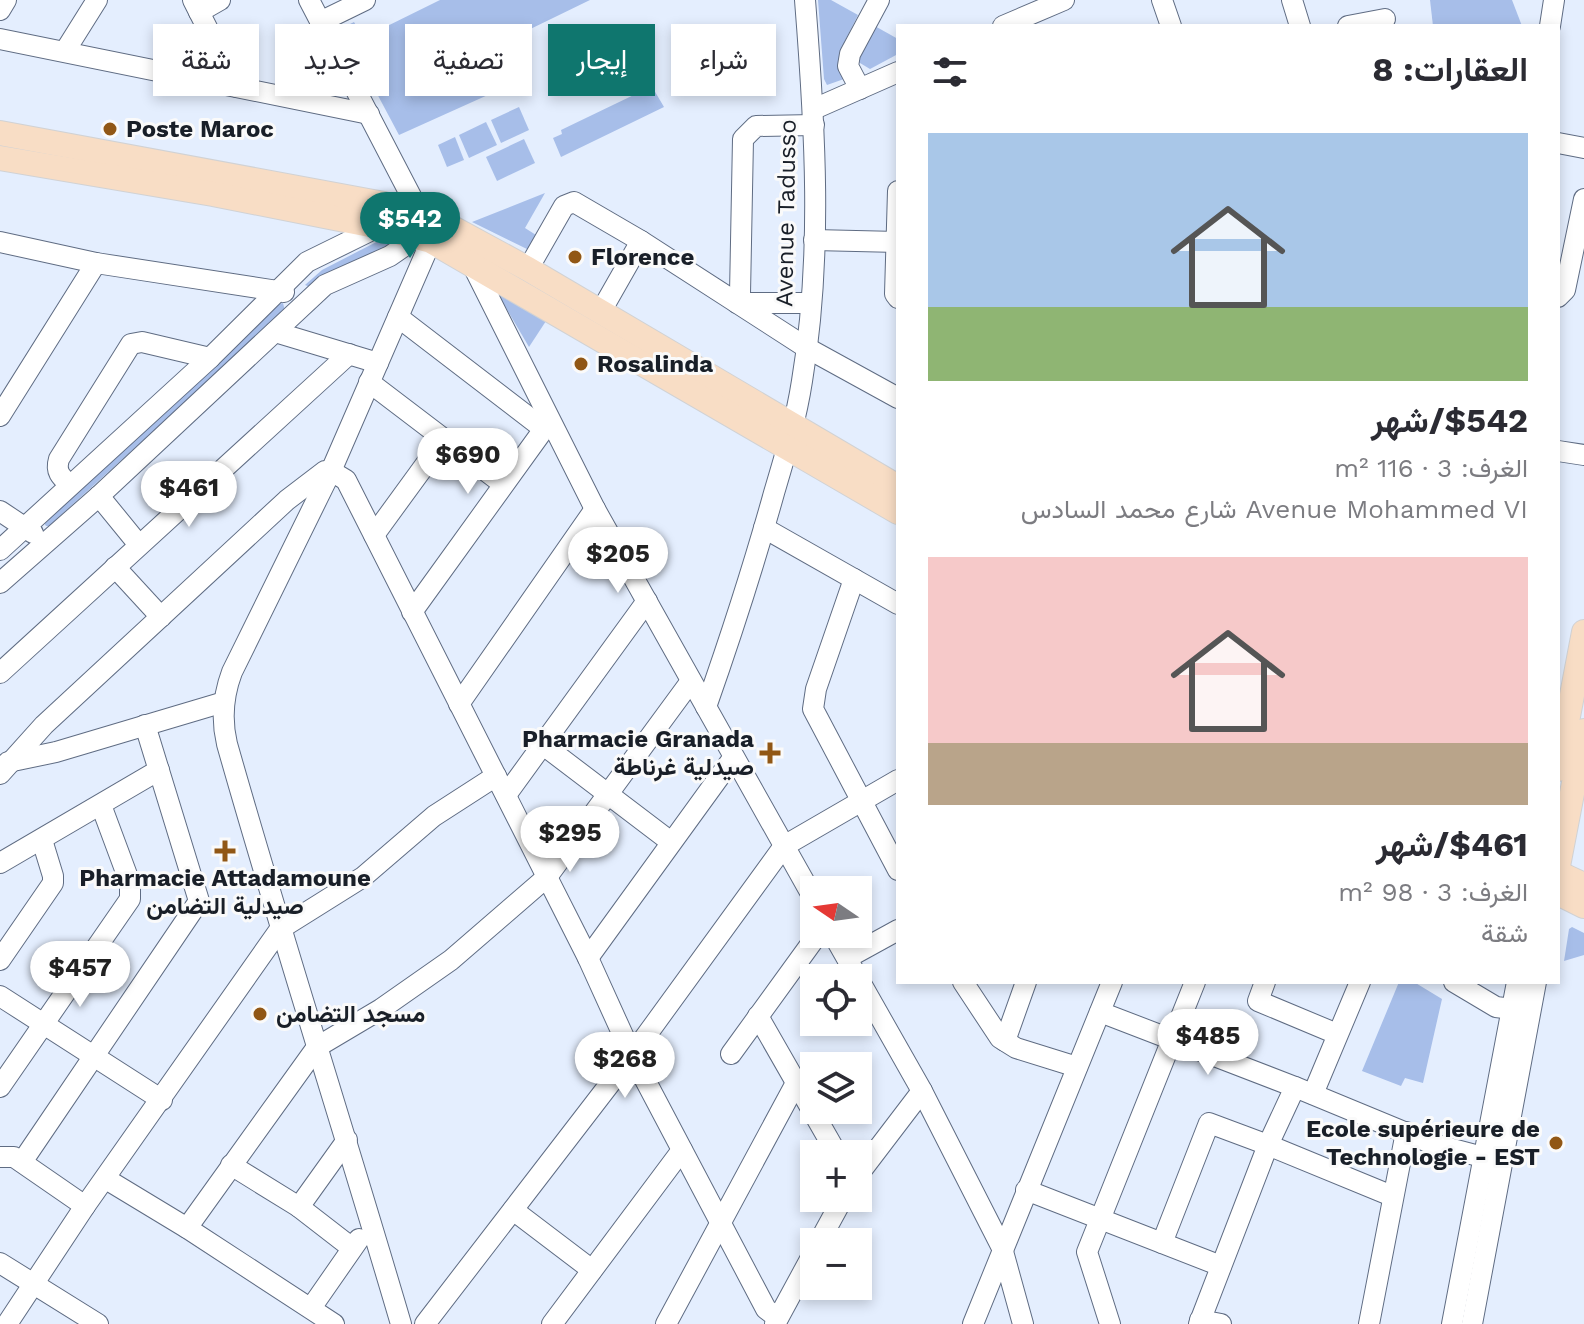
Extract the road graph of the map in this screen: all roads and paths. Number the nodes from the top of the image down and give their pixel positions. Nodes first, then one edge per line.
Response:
1 (6, 0) edge
2 (97, 0) edge
3 (220, 0) edge
4 (309, 0) edge
5 (365, 0) edge
6 (805, 0) edge
7 (879, 0) edge
8 (1162, 0) edge
9 (1292, 0) edge
10 (1554, 0) edge
11 (1054, 2) edge
12 (196, 6) edge
13 (0, 10) edge
14 (1384, 15) edge
15 (320, 22) junction
16 (205, 24) edge
17 (1007, 24) edge
18 (1170, 24) edge
19 (1299, 24) edge
20 (1355, 24) edge
21 (1550, 24) edge
22 (0, 39) edge
23 (65, 51) junction
24 (153, 69) edge
25 (896, 73) edge
26 (860, 89) junction
27 (259, 92) edge
28 (369, 114) junction
29 (814, 117) junction
30 (0, 133) edge
31 (1560, 143) edge
32 (1584, 148) edge
33 (0, 158) edge
34 (1584, 199) edge
35 (379, 215) junction
36 (419, 230) junction
37 (814, 240) junction
38 (1572, 240) edge
39 (641, 241) junction
40 (0, 242) edge
41 (896, 242) edge
42 (96, 263) junction
43 (472, 264) junction
44 (896, 268) edge
45 (528, 269) junction
46 (277, 290) junction
47 (896, 295) edge
48 (1560, 295) edge
49 (737, 303) junction
50 (811, 303) junction
51 (303, 306) junction
52 (600, 313) junction
53 (398, 317) junction
54 (275, 332) junction
55 (807, 348) junction
56 (349, 354) junction
57 (210, 358) junction
58 (374, 373) junction
59 (896, 397) edge
60 (3, 404) edge
61 (549, 429) junction
62 (790, 437) junction
63 (444, 439) junction
64 (1560, 451) edge
65 (1584, 455) edge
66 (331, 471) junction
67 (503, 484) junction
68 (70, 485) junction
69 (896, 486) edge
70 (99, 496) junction
71 (595, 509) junction
72 (0, 511) edge
73 (896, 511) edge
74 (25, 527) junction
75 (764, 528) junction
76 (374, 535) junction
77 (46, 542) junction
78 (139, 545) junction
79 (0, 550) edge
80 (115, 567) junction
81 (854, 579) junction
82 (0, 583) edge
83 (647, 601) junction
84 (896, 603) edge
85 (412, 612) junction
86 (161, 617) junction
87 (1584, 632) edge
88 (0, 673) edge
89 (691, 681) junction
90 (224, 702) junction
91 (459, 704) junction
92 (706, 707) junction
93 (1570, 720) edge
94 (145, 725) junction
95 (542, 744) junction
96 (733, 758) junction
97 (1560, 761) edge
98 (4, 766) edge
99 (159, 770) junction
100 (896, 781) edge
101 (501, 786) junction
102 (608, 794) junction
103 (861, 801) junction
104 (101, 805) junction
105 (42, 840) junction
106 (671, 842) junction
107 (1560, 842) edge
108 (784, 846) junction
109 (0, 863) edge
110 (896, 866) edge
111 (1560, 874) edge
112 (801, 876) edge
113 (547, 877) junction
114 (1584, 885) edge
115 (1560, 894) edge
116 (1584, 906) edge
117 (280, 929) junction
118 (896, 931) edge
119 (808, 948) edge
120 (841, 948) edge
121 (588, 958) junction
122 (847, 958) junction
123 (0, 960) edge
124 (964, 984) edge
125 (1025, 984) edge
126 (1111, 984) edge
127 (1194, 984) edge
128 (1264, 984) edge
129 (1359, 984) edge
130 (1457, 984) edge
131 (1517, 984) edge
132 (1536, 984) edge
133 (0, 996) edge
134 (1512, 1009) junction
135 (1100, 1012) junction
136 (758, 1016) junction
137 (44, 1023) junction
138 (1337, 1034) junction
139 (1172, 1040) junction
140 (1005, 1041) junction
141 (317, 1047) junction
142 (731, 1054) dead end
143 (94, 1055) junction
144 (632, 1055) junction
145 (1077, 1067) junction
146 (2, 1081) edge
147 (796, 1083) junction
148 (1304, 1090) junction
149 (922, 1091) junction
150 (162, 1100) junction
151 (1406, 1132) junction
152 (347, 1140) junction
153 (829, 1140) edge
154 (1268, 1145) junction
155 (682, 1150) junction
156 (0, 1157) edge
157 (872, 1157) edge
158 (1493, 1160) junction
159 (22, 1162) junction
160 (231, 1165) junction
161 (106, 1179) junction
162 (1026, 1190) junction
163 (1392, 1196) junction
164 (85, 1206) junction
165 (299, 1207) junction
166 (513, 1210) junction
167 (1101, 1219) junction
168 (720, 1222) junction
169 (371, 1223) junction
170 (187, 1228) junction
171 (1162, 1243) junction
172 (352, 1248) junction
173 (1002, 1248) junction
174 (0, 1263) edge
175 (1221, 1266) junction
176 (592, 1270) junction
177 (800, 1278) edge
178 (33, 1284) junction
179 (311, 1308) junction
180 (777, 1321) edge
181 (1199, 1322) edge
182 (7, 1324) edge
183 (98, 1324) edge
184 (334, 1324) edge
185 (401, 1324) edge
186 (425, 1324) edge
187 (552, 1324) edge
188 (666, 1324) edge
189 (973, 1324) edge
190 (1023, 1324) edge
191 (1110, 1324) edge
192 (1221, 1324) edge
193 (1369, 1324) edge
194 (1452, 1324) edge
195 (1472, 1324) edge

1 - 13 street
2 - 23 street
3 - 12 street
4 - 15 street
5 - 15 street
6 - 29 street, Avenue Tadusso
7 - 26 street
8 - 18 street
9 - 19 street
10 - 21 street
11 - 17 street
12 - 16 street
14 - 20 street
15 - 28 street
22 - 23 street
23 - 24 street
25 - 26 street
26 - 29 street
27 - 28 street
28 - 36 street
29 - 37 street, Avenue Tadusso
29 - 49 street
30 - 35 main road
31 - 32 street
33 - 35 main road
34 - 38 street
35 - 36 main road
35 - 46 street
36 - 43 main road
36 - 45 main road
36 - 51 street
36 - 53 street
37 - 41 street
37 - 50 street, Avenue Tadusso
38 - 48 street
39 - 45 street
39 - 49 street
39 - 52 street
40 - 42 street
42 - 46 street
42 - 60 street
43 - 61 street
43 - 62 main road
44 - 47 street
45 - 52 main road
46 - 51 street
46 - 57 street
49 - 50 street
49 - 55 street
50 - 55 street, Avenue Tadusso
51 - 54 street
52 - 62 main road
53 - 58 street
53 - 61 street
54 - 56 street
54 - 70 street
55 - 59 street
55 - 62 street, Avenue Tadusso
56 - 58 street
56 - 78 street
57 - 68 street
57 - 68 street
58 - 63 street
58 - 66 street
61 - 67 street
61 - 71 street
62 - 69 main road
62 - 73 main road
62 - 75 street, Avenue Tadusso
63 - 67 street
63 - 76 street
64 - 65 street
66 - 76 street
66 - 86 street
66 - 90 street
67 - 85 street
68 - 74 street
70 - 77 street
70 - 78 street
71 - 83 street
71 - 91 street
72 - 74 street
74 - 77 street
74 - 79 street
75 - 81 street
75 - 92 street, Avenue Tadusso
76 - 85 street
77 - 82 street
78 - 80 street
80 - 86 street
80 - 88 street
81 - 84 street
81 - 103 street
83 - 89 street
83 - 95 street
85 - 91 street
86 - 98 street
87 - 93 main road
89 - 92 street
89 - 102 street
90 - 94 street
90 - 117 street
91 - 101 street
92 - 96 street
93 - 97 main road
93 - 107 main road
94 - 98 street
94 - 99 street
95 - 101 street
95 - 102 street
96 - 106 street
96 - 108 street
99 - 104 street
99 - 143 street
100 - 103 street
101 - 113 street
101 - 117 street
102 - 106 street
102 - 113 street
103 - 108 street
103 - 110 street
104 - 105 street
104 - 137 street
105 - 109 street
105 - 123 street
106 - 121 street
108 - 112 street
108 - 144 street
111 - 114 main road
113 - 121 street
113 - 141 street
115 - 116 main road
117 - 141 street
117 - 150 street
118 - 122 street
119 - 136 street
120 - 122 street
121 - 144 street
122 - 149 street
124 - 140 street
125 - 140 street
126 - 135 street
127 - 139 street
128 - 138 street
129 - 138 street
130 - 134 street
131 - 134 street
132 - 158 street
133 - 137 street
134 - 158 street
135 - 139 street
135 - 145 street
136 - 142 street
136 - 147 street
137 - 143 street
137 - 146 street
138 - 148 street
139 - 148 street
139 - 167 street
140 - 145 street
141 - 152 street
141 - 160 street
143 - 150 street
143 - 159 street
144 - 155 street
144 - 166 street
145 - 162 street
147 - 153 street
147 - 168 street
148 - 151 street
148 - 154 street
149 - 157 street
149 - 173 street
150 - 161 street
151 - 158 street
151 - 163 street
152 - 165 street
152 - 169 street
154 - 163 street
154 - 171 street
154 - 175 street
155 - 168 street
155 - 176 street
156 - 159 street
158 - 194 street
158 - 195 street
159 - 164 street
160 - 165 street
160 - 170 street
161 - 164 street
161 - 170 street
162 - 167 street
162 - 173 street
163 - 193 street
164 - 178 street
165 - 172 street
166 - 176 street
166 - 186 street
167 - 171 street
167 - 191 street
168 - 180 street
168 - 188 street
169 - 172 street
169 - 185 street
170 - 179 street
171 - 175 street
172 - 179 street
173 - 189 street
173 - 190 street
174 - 178 street
175 - 181 street
176 - 187 street
177 - 180 street
178 - 182 street
178 - 183 street
179 - 184 street
181 - 192 street

